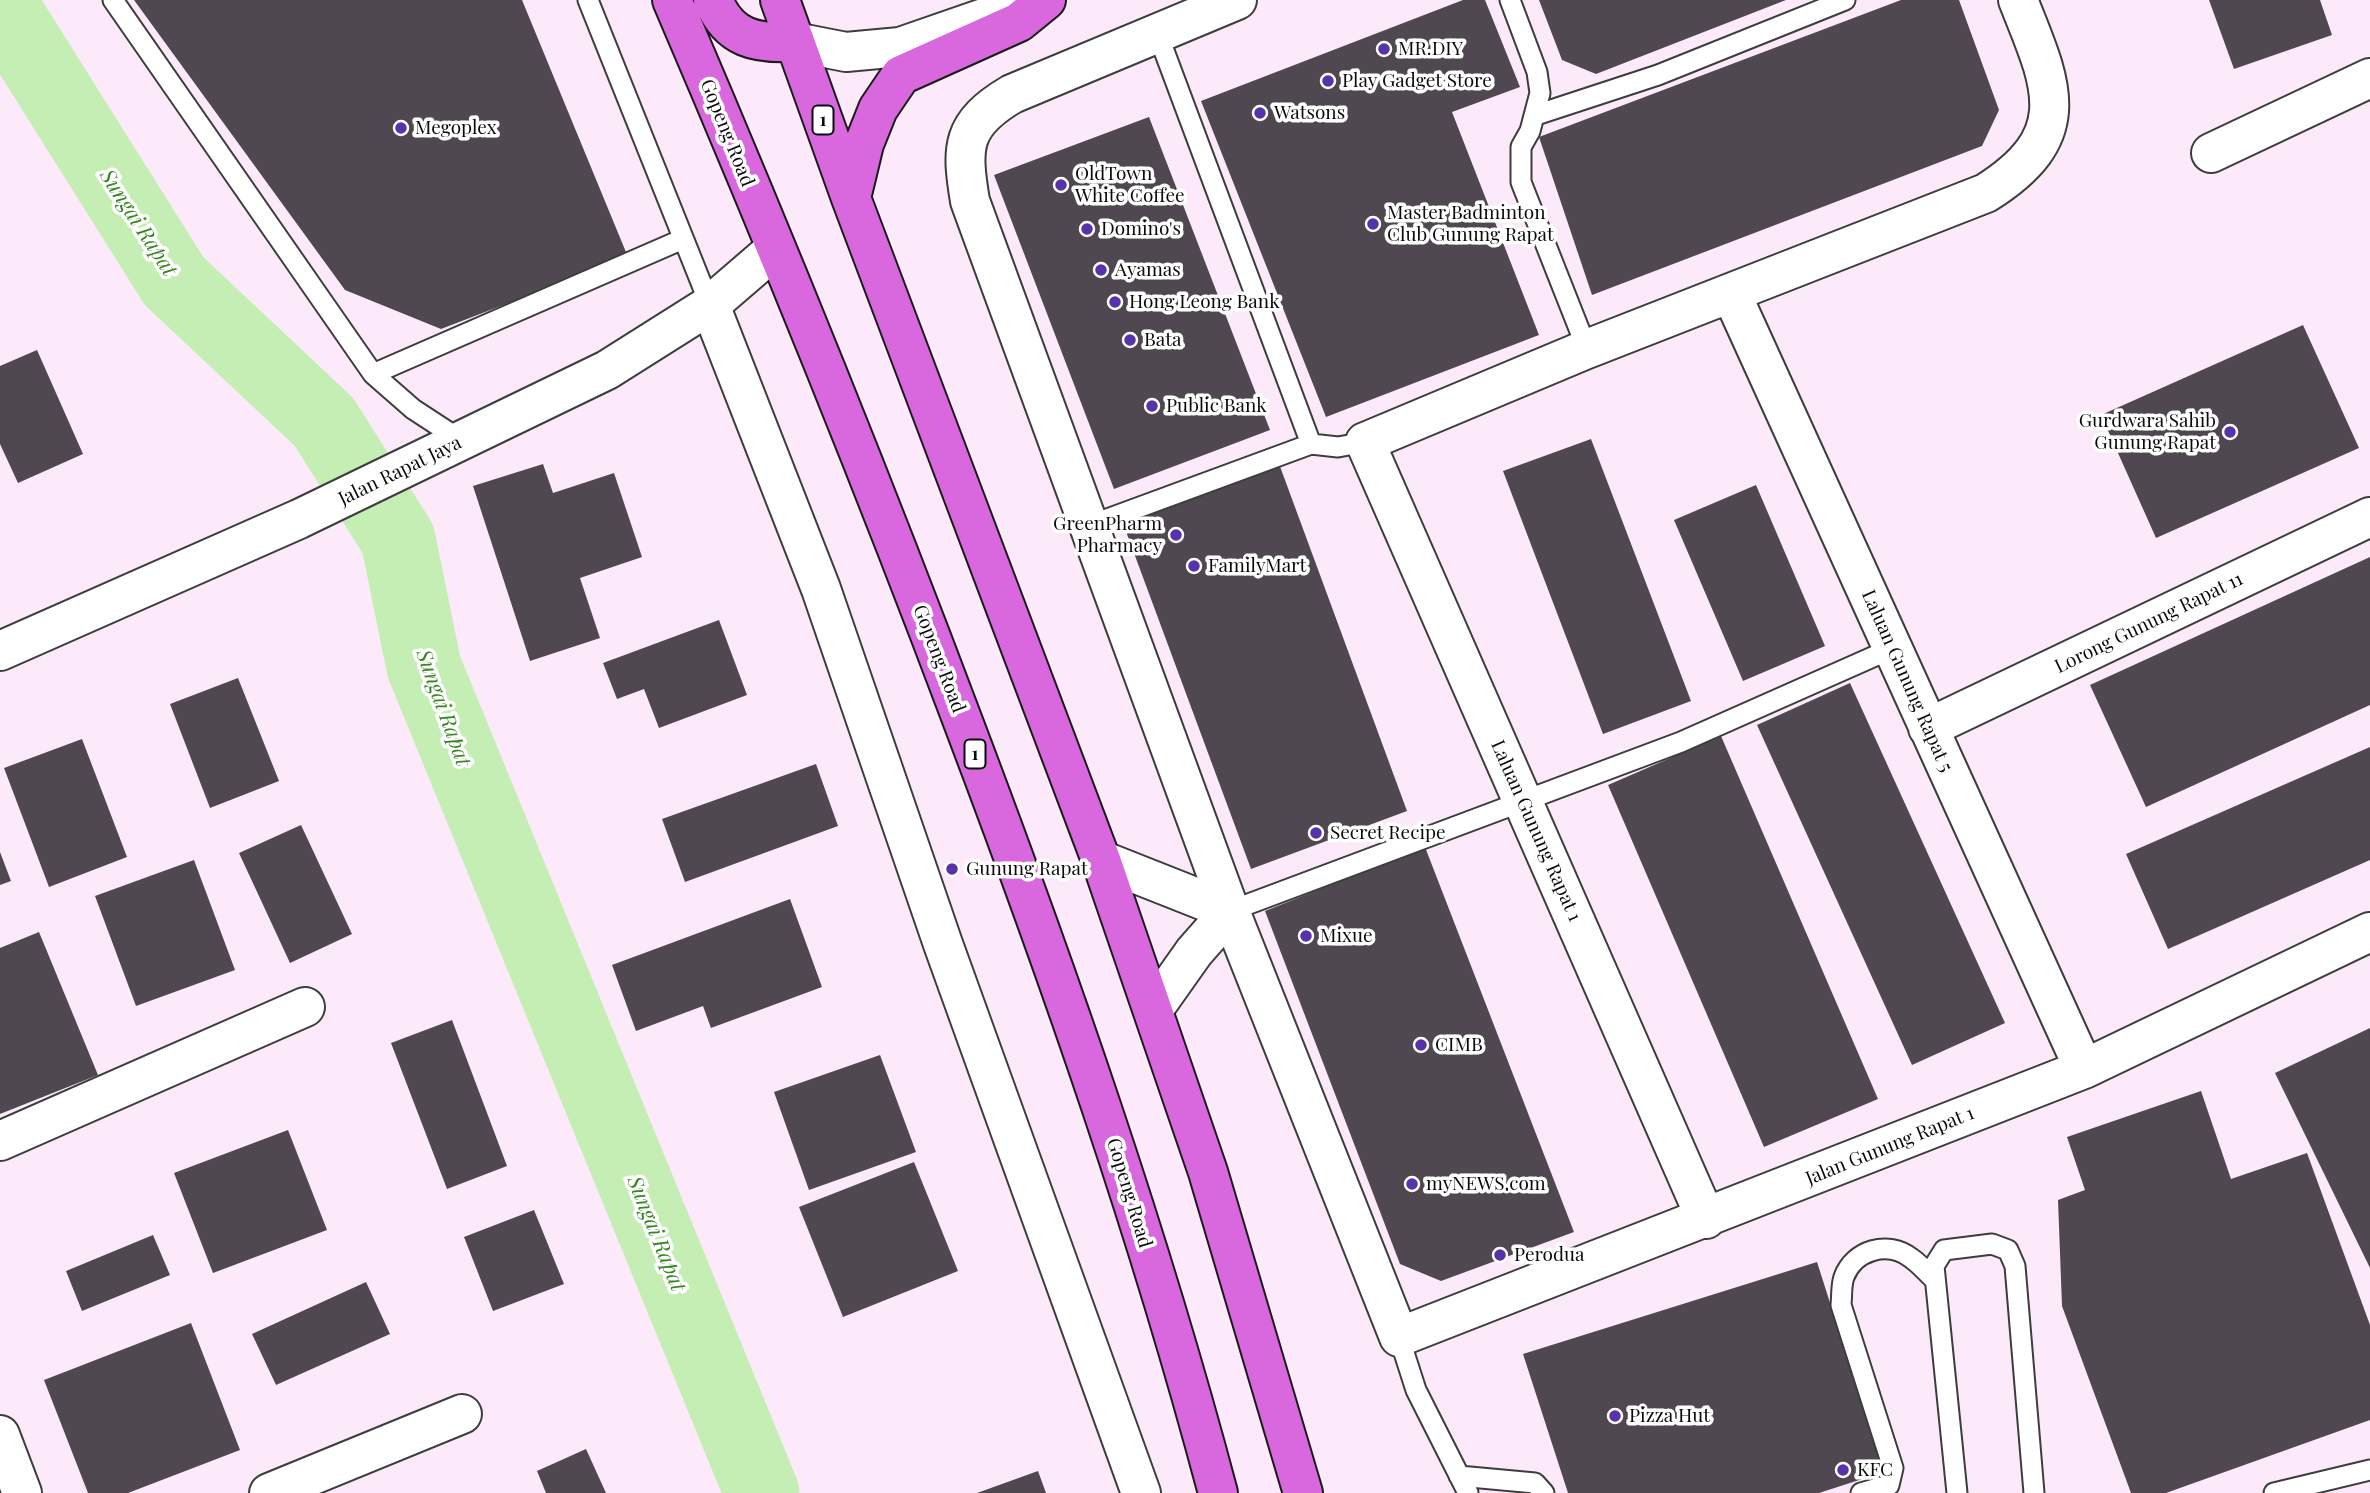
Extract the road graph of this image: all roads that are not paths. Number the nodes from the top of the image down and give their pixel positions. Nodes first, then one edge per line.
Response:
1 (113, 0) edge
2 (588, 0) edge
3 (671, 0) edge
4 (713, 0) edge
5 (756, 0) edge
6 (780, 0) edge
7 (1032, 0) edge
8 (1046, 0) edge
9 (1237, 0) edge
10 (1510, 0) edge
11 (1845, 0) edge
12 (2018, 0) edge
13 (1157, 32) junction
14 (795, 42) junction
15 (2370, 78) edge
16 (1536, 115) junction
17 (2211, 153) dead end
18 (851, 198) junction
19 (683, 239) junction
20 (775, 249) junction
21 (1731, 293) junction
22 (710, 305) junction
23 (1587, 349) junction
24 (373, 374) junction
25 (462, 441) junction
26 (1365, 442) junction
27 (1311, 444) junction
28 (2370, 517) edge
29 (1091, 525) junction
30 (1893, 648) junction
31 (0, 651) edge
32 (1928, 728) junction
33 (1523, 801) junction
34 (1101, 860) junction
35 (1230, 911) junction
36 (2370, 932) edge
37 (305, 1007) dead end
38 (1153, 1010) junction
39 (2084, 1069) junction
40 (0, 1141) edge
41 (1706, 1219) junction
42 (1935, 1280) junction
43 (1399, 1337) junction
44 (462, 1414) dead end
45 (0, 1435) edge
46 (2370, 1470) edge
47 (1304, 1483) edge
48 (1464, 1485) edge
49 (22, 1493) edge
50 (269, 1493) edge
51 (1141, 1493) edge
52 (1218, 1493) edge
53 (1544, 1493) edge
54 (1861, 1493) edge
55 (1957, 1493) edge
56 (2034, 1493) edge
57 (2274, 1493) edge

1 - 24 lane
2 - 19 lane
3 - 20 highway, Gopeng Road / 1
4 - 14 highway
5 - 14 highway
6 - 14 highway, 1
7 - 14 street
8 - 18 highway
9 - 13 street
10 - 16 lane
11 - 16 lane
12 - 21 street
13 - 27 lane
13 - 29 street
14 - 18 highway, 1
15 - 17 street
16 - 23 lane
18 - 34 highway, 1
19 - 22 lane
19 - 24 lane
20 - 22 street, Jalan Rapat Jaya
20 - 52 highway, Gopeng Road / 1
21 - 23 street
21 - 30 street, Laluan Gunung Rapat 5
22 - 25 street, Jalan Rapat Jaya
22 - 51 street
23 - 26 street
24 - 25 lane
25 - 31 street, Jalan Rapat Jaya
26 - 27 lane
26 - 33 street, Laluan Gunung Rapat 1
27 - 29 lane
28 - 32 street, Lorong Gunung Rapat 11
29 - 35 street
30 - 32 street, Laluan Gunung Rapat 5
30 - 33 lane
32 - 39 street, Laluan Gunung Rapat 5
33 - 35 lane
33 - 41 street, Laluan Gunung Rapat 1
34 - 35 street
34 - 38 highway, 1
35 - 38 street
35 - 43 street
36 - 39 street, Jalan Gunung Rapat 1
37 - 40 street
38 - 47 highway, 1
39 - 41 street, Jalan Gunung Rapat 1
41 - 43 street, Jalan Gunung Rapat 1
42 - 54 lane
42 - 55 lane
42 - 56 lane
43 - 48 lane
44 - 50 street
45 - 49 street
46 - 57 lane
48 - 53 lane

